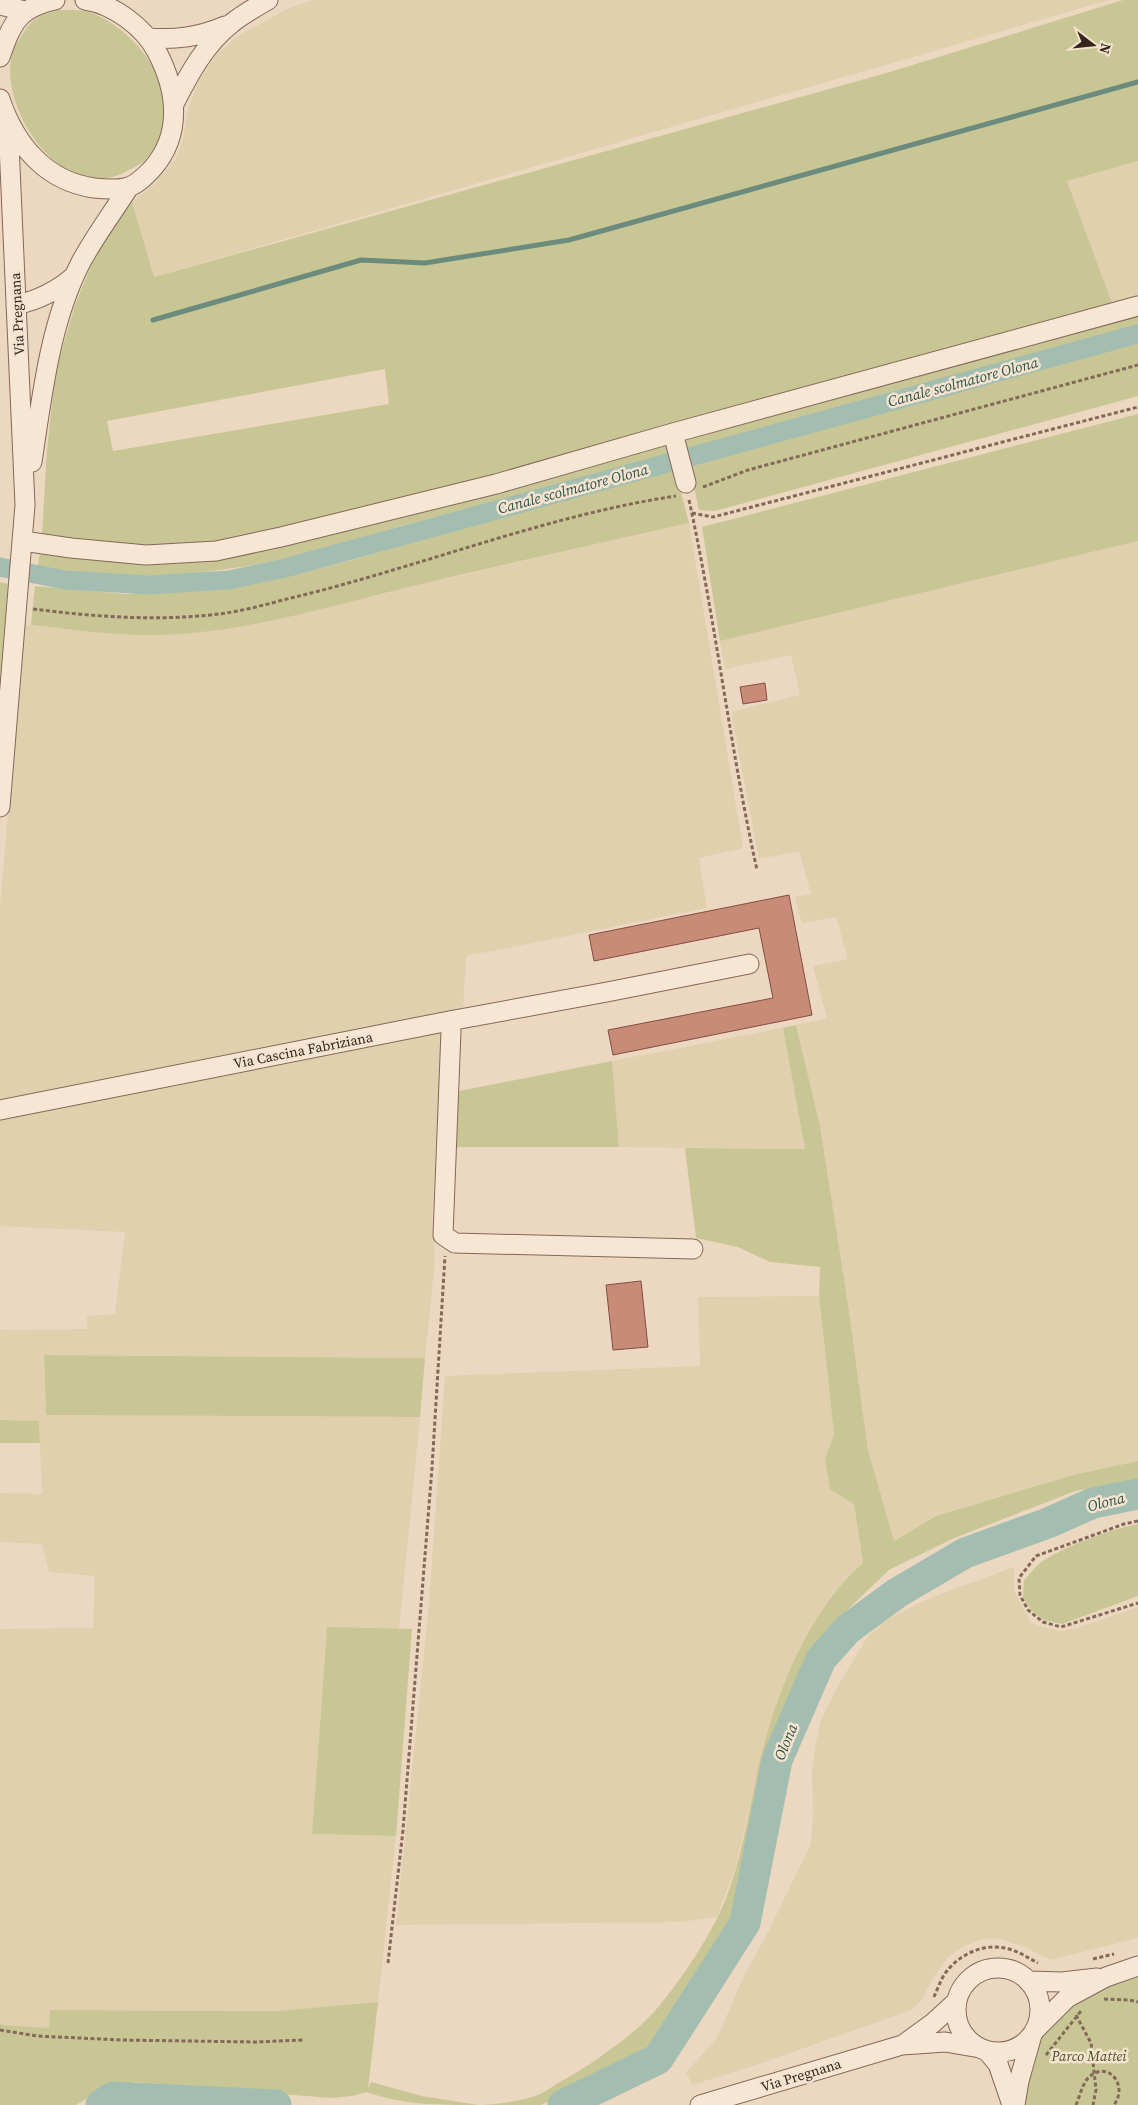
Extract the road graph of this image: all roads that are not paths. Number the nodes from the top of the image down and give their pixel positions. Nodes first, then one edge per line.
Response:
1 (85, 0) edge
2 (111, 0) edge
3 (268, 0) edge
4 (39, 4) edge
5 (0, 5) edge
6 (133, 23) junction
7 (231, 24) junction
8 (148, 38) junction
9 (0, 56) edge
10 (0, 99) edge
11 (174, 104) junction
12 (8, 122) junction
13 (129, 187) junction
14 (76, 274) junction
15 (16, 305) junction
16 (1138, 306) edge
17 (673, 434) junction
18 (687, 491) road end
19 (25, 505) junction
20 (23, 546) junction
21 (0, 807) edge
22 (749, 964) dead end
23 (448, 1021) junction
24 (0, 1110) edge
25 (692, 1249) dead end
26 (1138, 1966) edge
27 (1106, 1977) junction
28 (1028, 1981) junction
29 (957, 2001) junction
30 (1033, 2032) junction
31 (902, 2045) junction
32 (983, 2049) junction
33 (700, 2105) edge
34 (1013, 2105) edge

1 - 6 street
2 - 6 street
3 - 7 street
4 - 5 street
4 - 9 street
6 - 8 street
7 - 8 street
7 - 11 street
8 - 11 street
10 - 12 street
11 - 13 street
12 - 13 street
12 - 15 street, Via Pregnana
13 - 14 street, Via Pregnana
14 - 15 street
14 - 19 street, Via Pregnana
15 - 19 street, Via Pregnana
16 - 17 street
17 - 18 street
17 - 20 street
19 - 20 street, Via Pregnana
20 - 21 street, Via Pregnana
22 - 23 street, Via Cascina Fabriziana
23 - 24 street, Via Cascina Fabriziana
23 - 25 street
26 - 27 street
27 - 28 street
27 - 30 street
28 - 29 street
28 - 30 street
29 - 31 street, Via Pregnana
29 - 32 street
30 - 32 street
30 - 34 street
31 - 32 street, Via Pregnana
31 - 33 street, Via Pregnana
32 - 34 street

